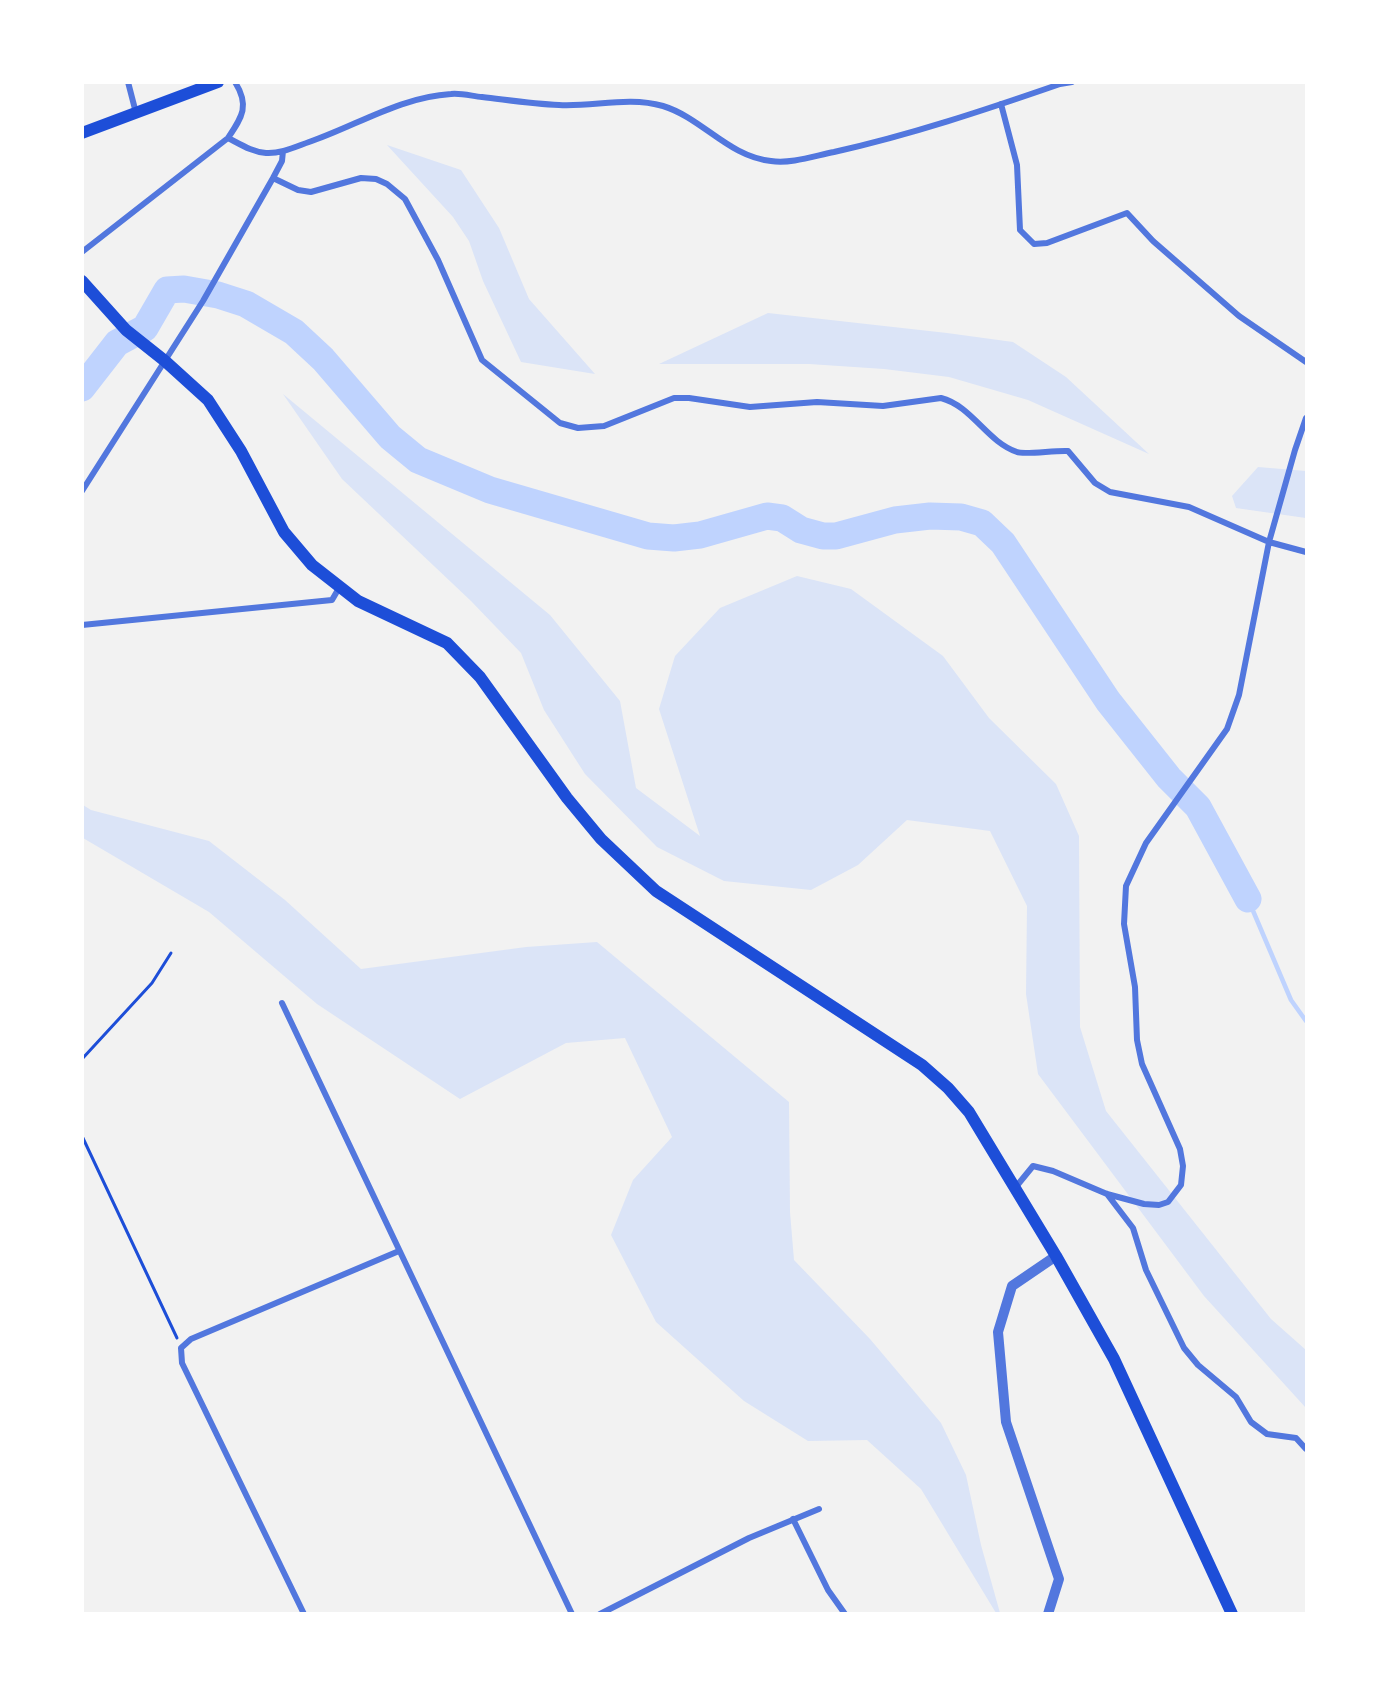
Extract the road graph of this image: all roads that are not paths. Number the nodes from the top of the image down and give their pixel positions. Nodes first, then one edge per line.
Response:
1 (128, 82) edge
2 (218, 82) edge
3 (235, 82) edge
4 (1072, 82) edge
5 (1001, 104) junction
6 (137, 113) junction
7 (82, 133) edge
8 (228, 138) junction
9 (283, 151) junction
10 (273, 178) junction
11 (82, 252) edge
12 (82, 281) edge
13 (165, 361) junction
14 (1306, 362) edge
15 (1306, 418) edge
16 (82, 491) edge
17 (1269, 542) junction
18 (1306, 552) edge
19 (339, 588) junction
20 (82, 625) edge
21 (282, 1003) dead end
22 (1015, 1188) junction
23 (1107, 1194) junction
24 (399, 1251) junction
25 (1056, 1256) junction
26 (1306, 1449) edge
27 (819, 1509) dead end
28 (793, 1519) junction
29 (304, 1614) edge
30 (572, 1614) edge
31 (600, 1614) edge
32 (845, 1614) edge
33 (1048, 1614) edge
34 (1232, 1614) edge

1 - 6 street
2 - 6 main road
3 - 8 street
4 - 5 street
5 - 9 street
5 - 14 street
6 - 7 main road
8 - 9 street
8 - 11 street
9 - 10 street
10 - 13 street
10 - 17 street
12 - 13 main road
13 - 16 street
13 - 19 main road
15 - 17 street
17 - 18 street
17 - 23 street
19 - 20 street
19 - 22 main road
21 - 24 street
22 - 23 street
22 - 25 main road
23 - 26 street
24 - 29 street
24 - 30 street
25 - 33 street
25 - 34 main road
27 - 28 street
28 - 31 street
28 - 32 street

